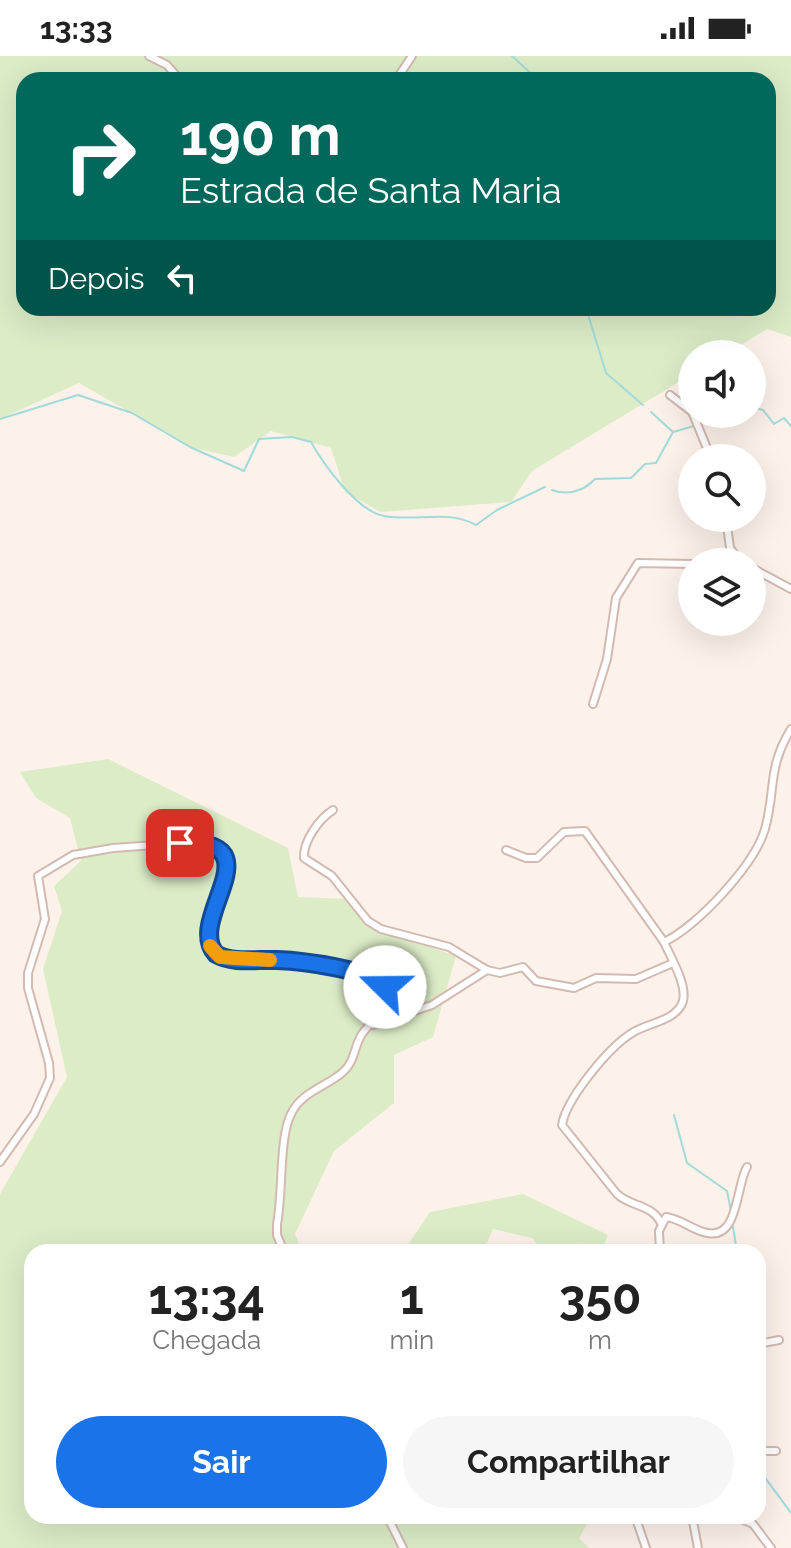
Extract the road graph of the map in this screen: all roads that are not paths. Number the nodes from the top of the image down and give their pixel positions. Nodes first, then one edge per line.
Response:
1 (149, 56) edge
2 (173, 72) edge
3 (670, 395) dead end
4 (678, 401) edge
5 (678, 564) edge
6 (766, 576) edge
7 (791, 589) edge
8 (593, 704) dead end
9 (791, 729) edge
10 (333, 810) dead end
11 (506, 850) dead end
12 (664, 942) junction
13 (673, 963) junction
14 (487, 970) junction
15 (373, 1025) junction
16 (0, 1162) edge
17 (747, 1167) dead end
18 (661, 1223) junction
19 (281, 1244) edge
20 (660, 1244) edge
21 (779, 1340) dead end
22 (766, 1342) edge
23 (766, 1451) edge
24 (776, 1451) dead end
25 (391, 1524) edge
26 (638, 1524) edge
27 (694, 1524) edge
28 (753, 1524) edge
29 (403, 1548) edge
30 (646, 1548) edge
31 (698, 1548) edge
32 (771, 1548) edge

1 - 2 street
3 - 4 street
5 - 8 street
6 - 7 street
9 - 12 street
10 - 14 street
11 - 12 street
12 - 13 street
13 - 14 street
13 - 18 street
14 - 15 street
15 - 16 street
15 - 19 street
17 - 18 street
18 - 20 street
21 - 22 street
23 - 24 street
25 - 29 street
26 - 30 street
27 - 31 street
28 - 32 street

